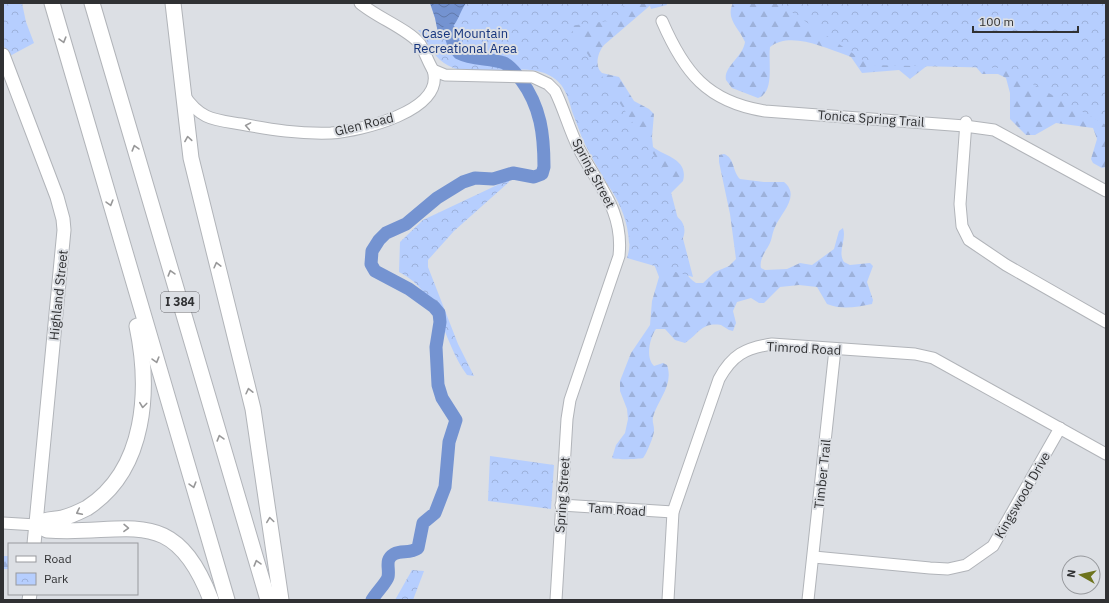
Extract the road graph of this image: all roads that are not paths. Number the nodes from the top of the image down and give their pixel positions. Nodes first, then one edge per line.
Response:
1 (52, 3) edge
2 (92, 3) edge
3 (172, 3) edge
4 (360, 3) edge
5 (662, 21) dead end
6 (3, 55) edge
7 (432, 70) junction
8 (182, 91) junction
9 (966, 124) junction
10 (1106, 191) edge
11 (126, 256) junction
12 (1106, 322) edge
13 (835, 349) junction
14 (1060, 428) junction
15 (1106, 454) edge
16 (561, 505) junction
17 (673, 512) junction
18 (3, 523) edge
19 (36, 525) junction
20 (34, 543) edge
21 (814, 557) junction
22 (211, 600) edge
23 (227, 600) edge
24 (268, 600) edge
25 (280, 600) edge
26 (556, 600) edge
27 (668, 600) edge
28 (808, 600) edge

1 -> 11 highway, I 384
24 -> 2 highway, I 384
3 - 8 highway
4 - 7 street
5 - 9 street, Tonica Spring Trail
6 - 19 main road, Highland Street
7 -> 8 street, Glen Road
7 - 16 street, Spring Street
25 -> 8 highway
9 - 10 street, Tonica Spring Trail
9 - 12 street
11 -> 19 highway
11 -> 23 highway, I 384
13 - 14 street, Timrod Road
13 - 17 street, Timrod Road
13 - 21 street, Timber Trail
14 - 15 street, Timrod Road
14 - 21 street, Kingswood Drive
16 - 17 street, Tam Road
16 - 26 street, Spring Street
17 - 27 street, Timrod Road
18 - 19 street
19 - 20 main road, Highland Street
19 -> 22 highway
21 - 28 street, Timber Trail

